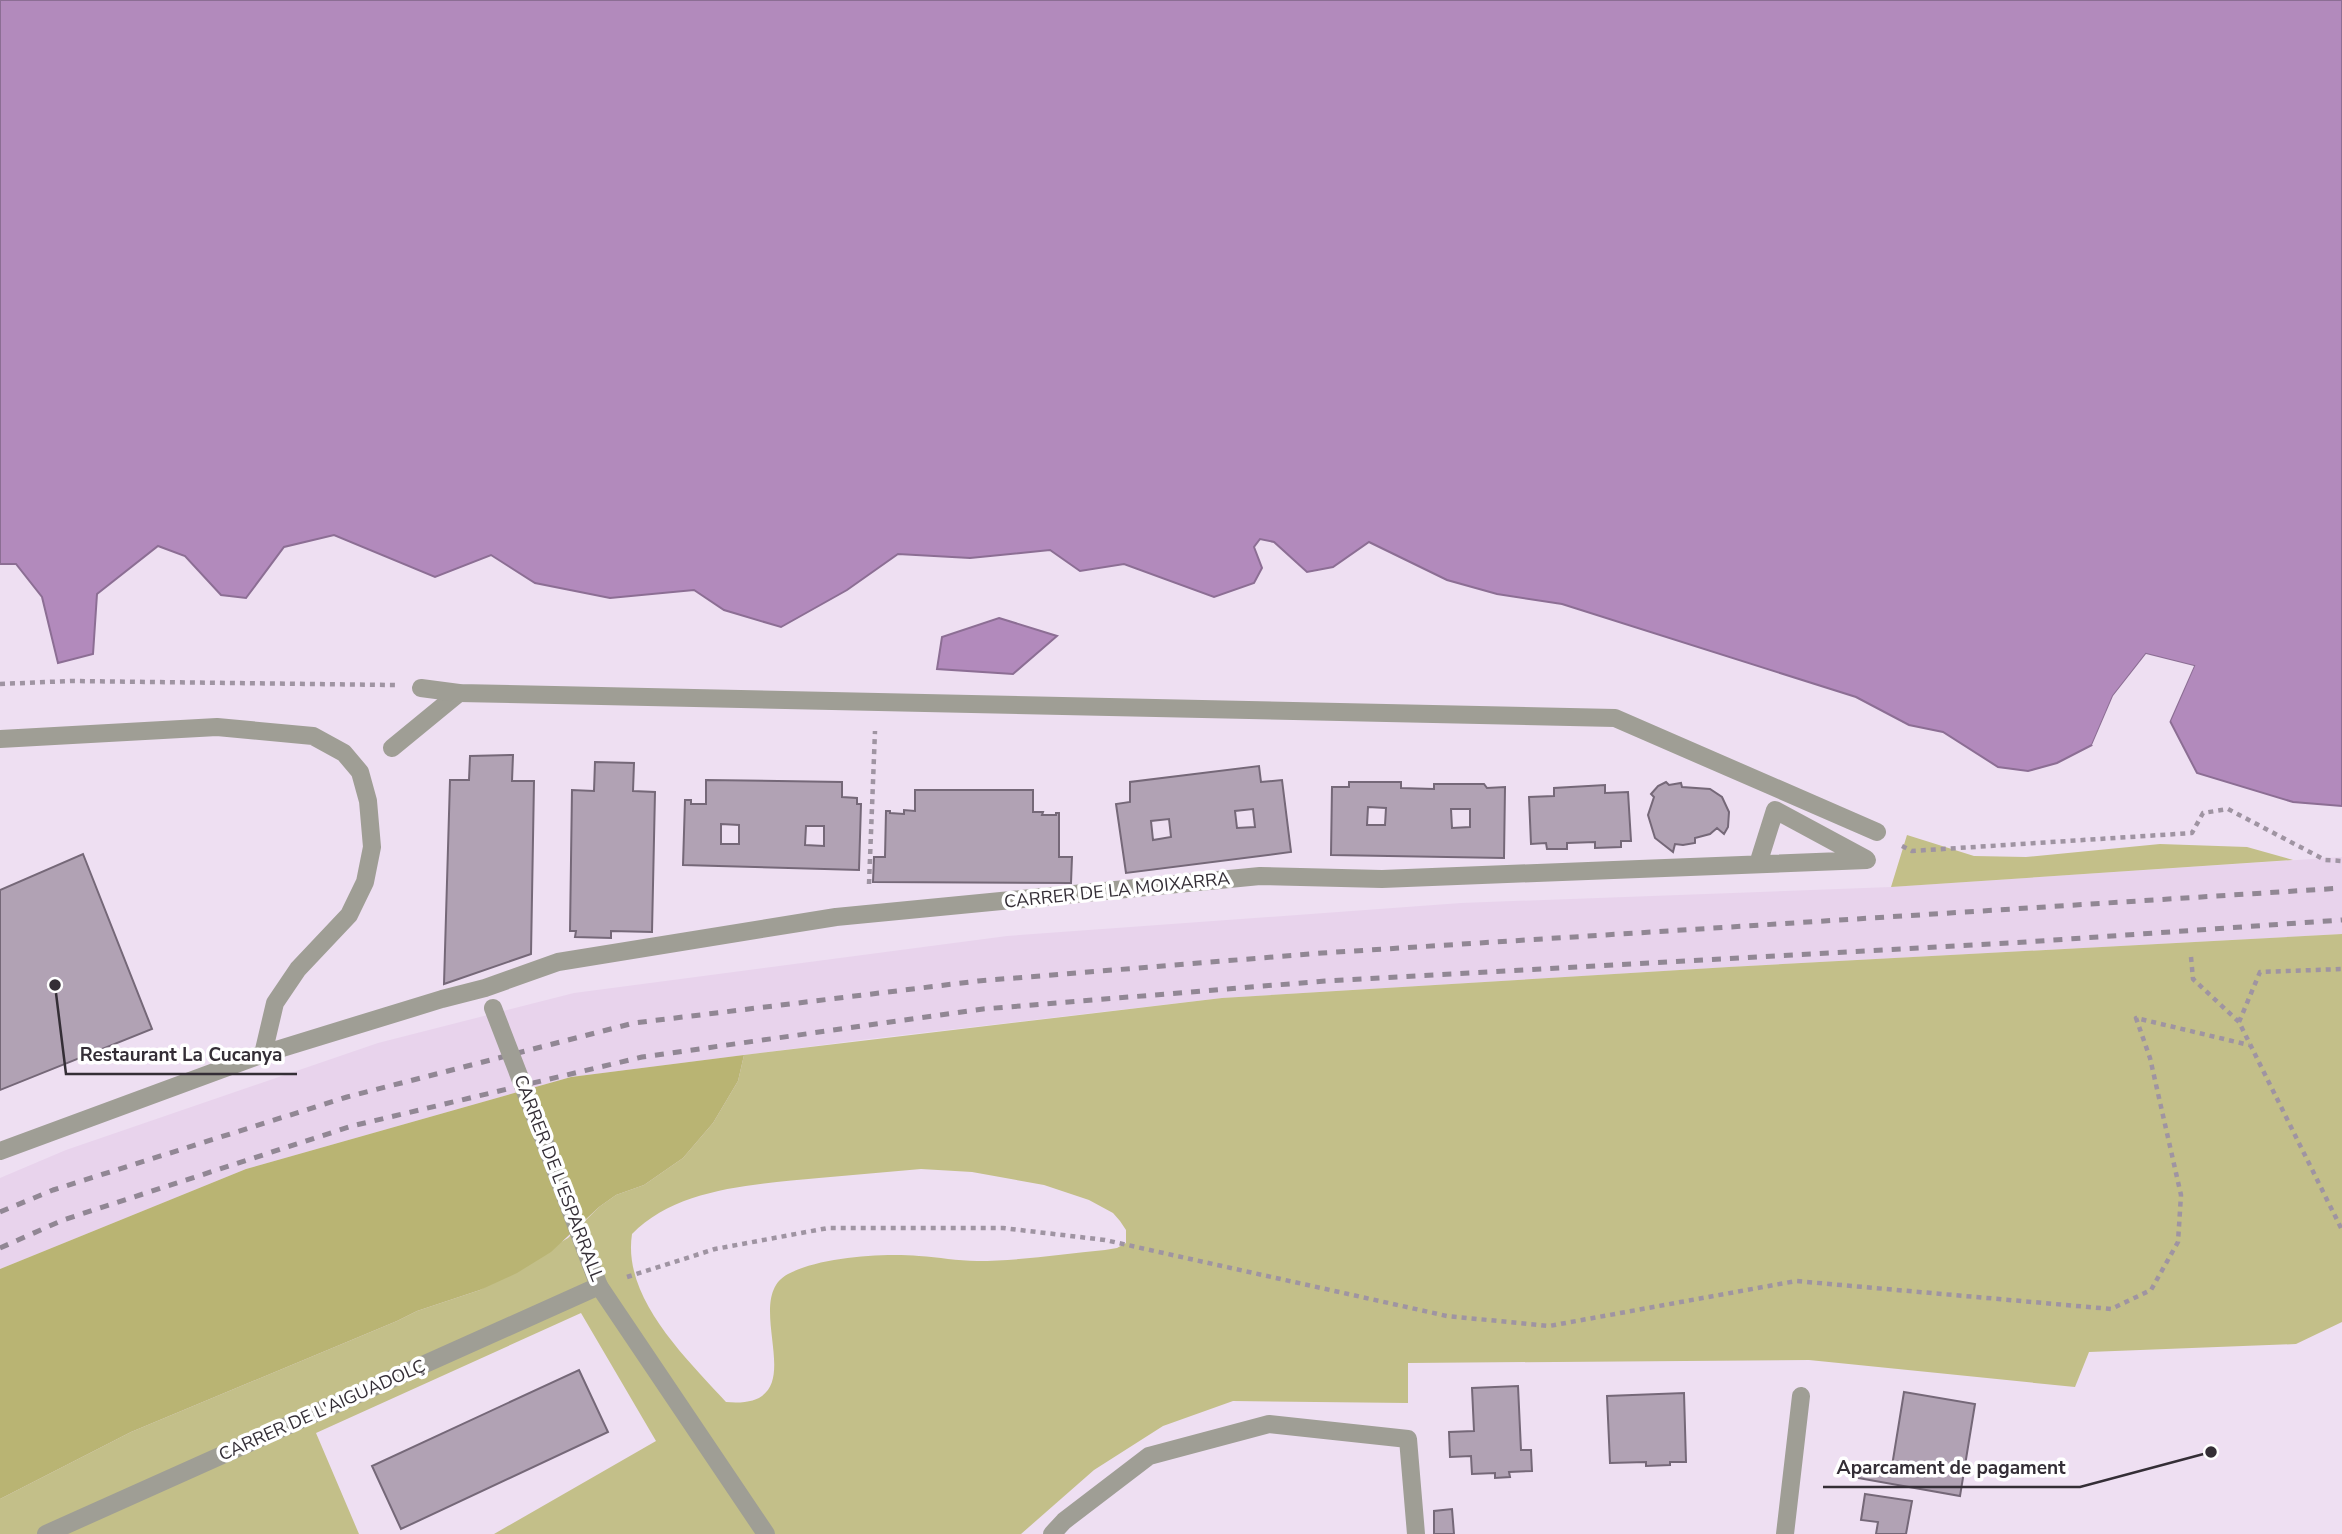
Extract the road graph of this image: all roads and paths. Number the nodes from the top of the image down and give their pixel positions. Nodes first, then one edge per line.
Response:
1 (0, 684) edge
2 (387, 684) dead end
3 (421, 688) dead end
4 (459, 693) junction
5 (876, 703) junction
6 (0, 738) edge
7 (392, 748) dead end
8 (1877, 832) joint
9 (2342, 861) edge
10 (1758, 864) junction
11 (869, 879) dead end
12 (2191, 957) dead end
13 (2342, 969) edge
14 (485, 988) junction
15 (2239, 1022) junction
16 (2249, 1045) junction
17 (263, 1054) junction
18 (0, 1151) edge
19 (2342, 1230) edge
20 (599, 1286) junction
21 (1801, 1396) dead end
22 (46, 1534) edge
23 (766, 1534) edge
24 (1052, 1534) edge
25 (1416, 1534) edge
26 (1785, 1534) edge

1 - 2 path
3 - 4 street
4 - 5 street
4 - 7 street
5 - 8 street
5 - 11 path
6 - 17 street
8 - 9 path
10 - 10 street, CARRER DE LA MOIXARRA
10 - 14 street, CARRER DE LA MOIXARRA
12 - 15 path
13 - 15 path
14 - 17 street, CARRER DE LA MOIXARRA
14 - 20 street, CARRER DE L'ESPARRALL, bridge
15 - 16 path
16 - 19 path
16 - 20 path
17 - 18 street, CARRER DE LA MOIXARRA
20 - 22 street, CARRER DE L'AIGUADOLÇ
20 - 23 street, CARRER DE L'ESPARRALL
21 - 26 street
24 - 25 street

